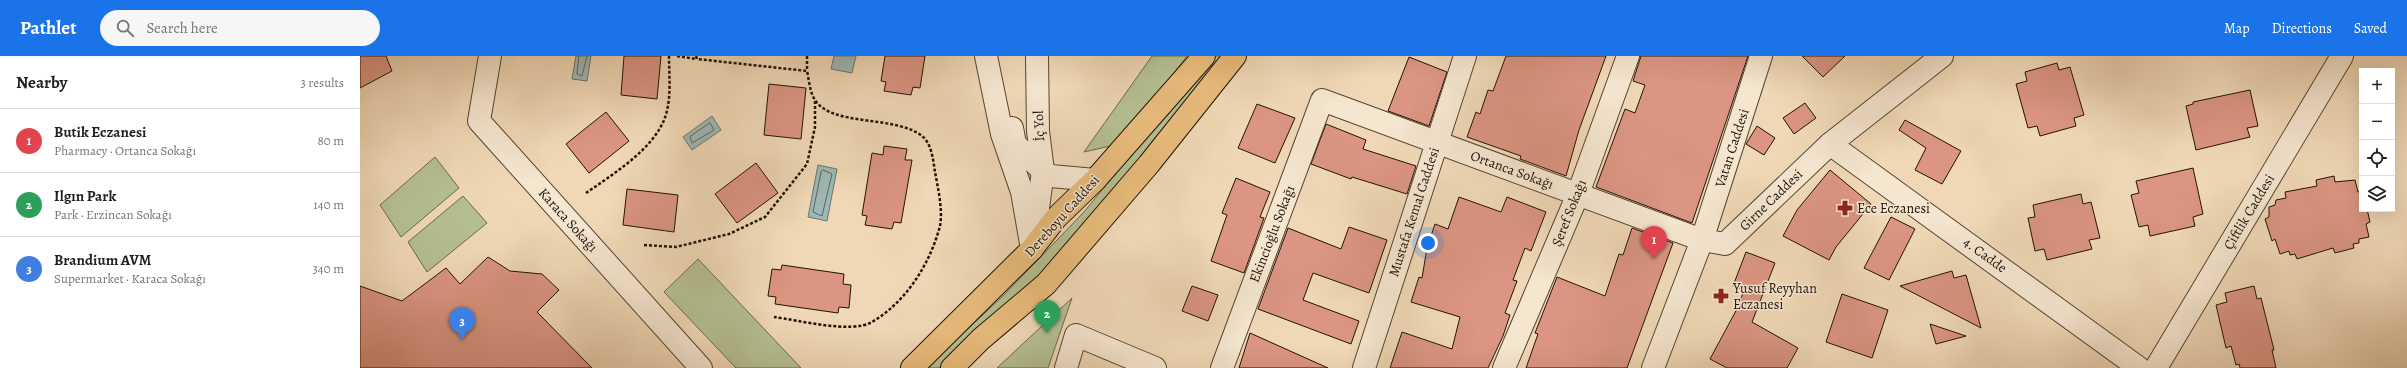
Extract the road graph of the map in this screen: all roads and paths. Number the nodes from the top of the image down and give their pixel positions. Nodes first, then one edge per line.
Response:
1 (490, 56) edge
2 (669, 56) edge
3 (677, 56) edge
4 (807, 56) edge
5 (986, 56) edge
6 (999, 56) edge
7 (1037, 56) edge
8 (1204, 56) edge
9 (1235, 56) edge
10 (1465, 56) edge
11 (1628, 56) edge
12 (1762, 56) edge
13 (1942, 56) edge
14 (2342, 56) edge
15 (696, 57) edge
16 (807, 71) junction
17 (1322, 100) joint
18 (815, 101) junction
19 (1437, 142) junction
20 (1830, 144) junction
21 (1043, 171) junction
22 (1095, 180) junction
23 (586, 193) dead end
24 (1578, 194) junction
25 (1702, 240) junction
26 (644, 245) dead end
27 (1032, 249) junction
28 (774, 317) dead end
29 (701, 368) edge
30 (912, 368) edge
31 (952, 368) edge
32 (1066, 368) edge
33 (1155, 368) edge
34 (1222, 368) edge
35 (1364, 368) edge
36 (1504, 368) edge
37 (1653, 368) edge
38 (2139, 368) edge
39 (2156, 368) edge

1 - 29 street, Karaca Sokağı
2 - 23 path
3 - 15 path
4 - 16 path
5 - 27 street
6 - 21 street
7 - 21 street, İç Yol
8 - 22 main road, Dereboyu Caddesi
9 - 31 main road
10 - 19 street, Mustafa Kemal Caddesi
11 - 24 street, Şeref Sokağı
12 - 25 street, Vatan Caddesi
13 - 20 street, Girne Caddesi
14 - 39 street, Çiftlik Caddesi
15 - 16 path
16 - 18 path
17 - 19 street, Ortanca Sokağı
17 - 34 street, Ekincioğlu Sokağı
18 - 26 path
18 - 28 path
19 - 24 street, Ortanca Sokağı
19 - 35 street, Mustafa Kemal Caddesi
20 - 25 street, Girne Caddesi
20 - 38 street, 4. Cadde
21 - 22 street
21 - 27 street, İç Yol
22 - 27 main road, Dereboyu Caddesi
24 - 25 street, Ortanca Sokağı
24 - 36 street, Şeref Sokağı
25 - 37 street
27 - 30 main road, Dereboyu Caddesi
32 - 33 street

